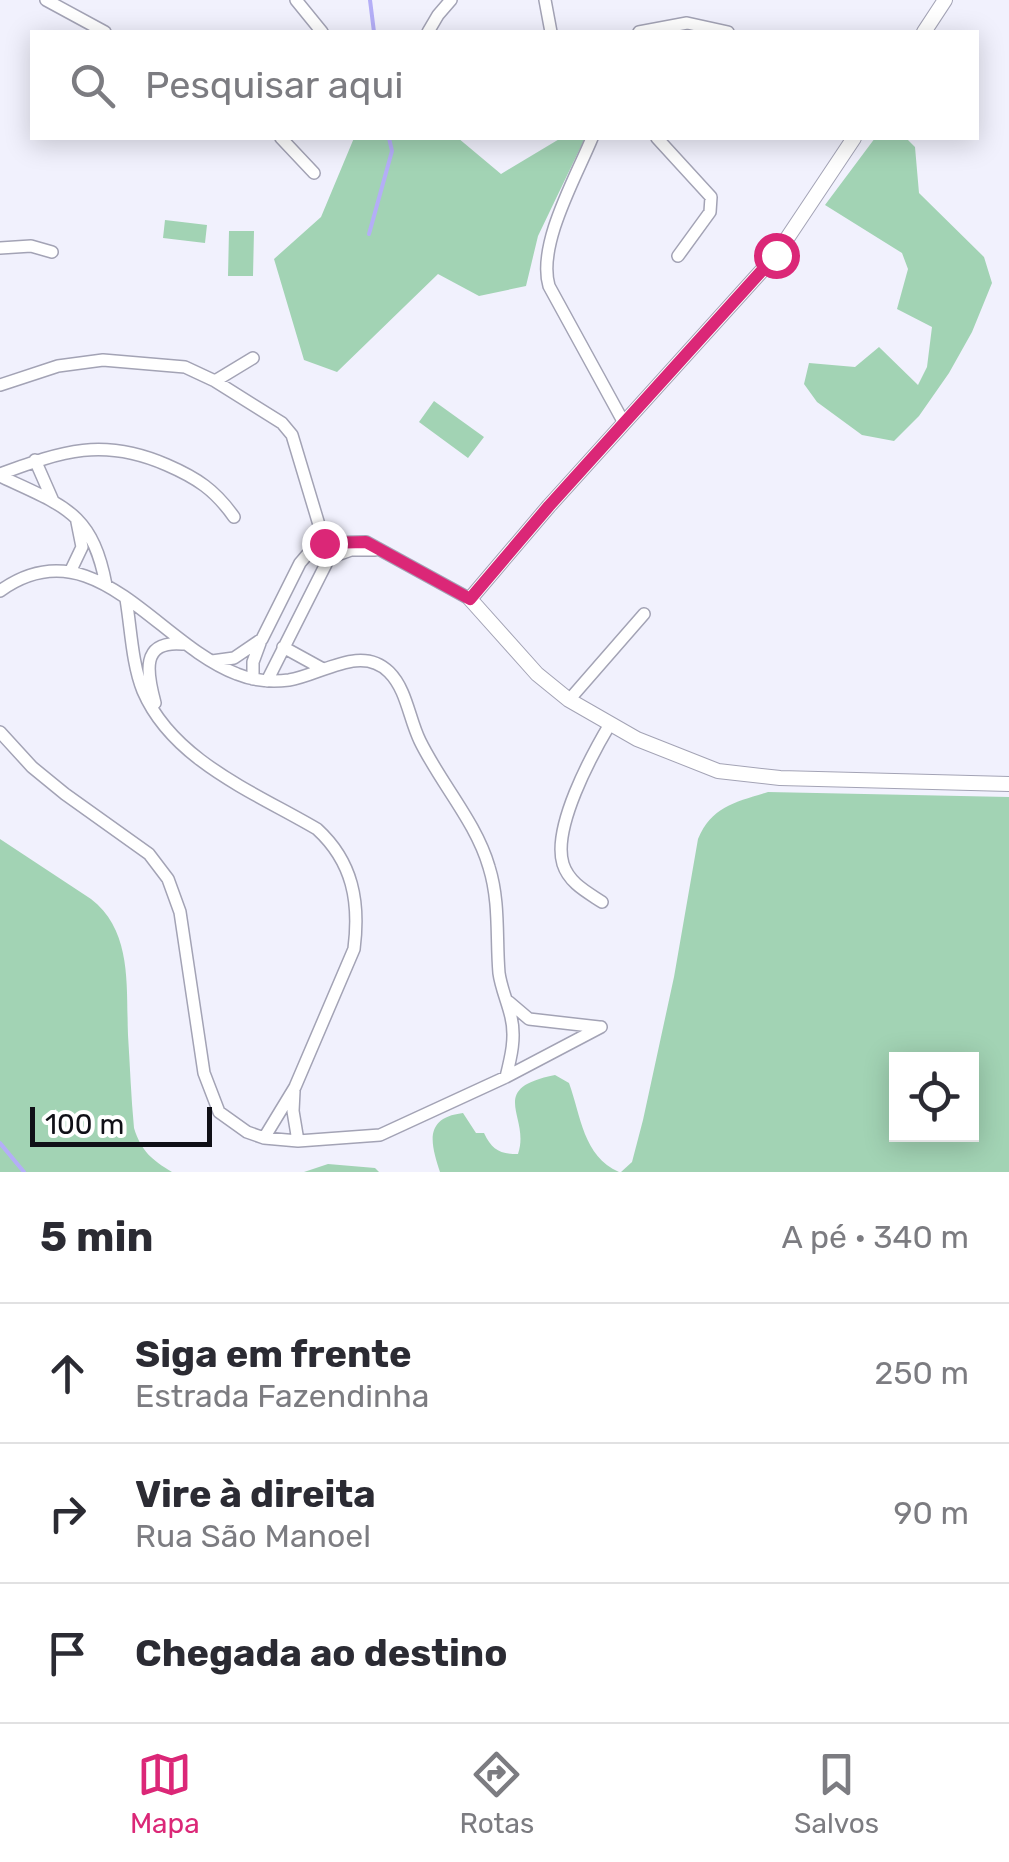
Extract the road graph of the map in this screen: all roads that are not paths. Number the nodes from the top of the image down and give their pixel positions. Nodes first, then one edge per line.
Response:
1 (46, 0) edge
2 (296, 0) edge
3 (452, 0) edge
4 (545, 0) edge
5 (946, 0) edge
6 (101, 30) edge
7 (320, 30) edge
8 (430, 30) edge
9 (551, 30) edge
10 (650, 30) edge
11 (719, 30) edge
12 (925, 30) edge
13 (283, 140) edge
14 (591, 140) edge
15 (659, 140) edge
16 (853, 140) edge
17 (314, 172) dead end
18 (0, 248) edge
19 (52, 252) dead end
20 (678, 256) dead end
21 (253, 358) dead end
22 (215, 381) junction
23 (0, 385) edge
24 (624, 423) junction
25 (35, 460) junction
26 (0, 475) edge
27 (53, 500) junction
28 (234, 517) dead end
29 (76, 518) junction
30 (324, 543) junction
31 (383, 550) junction
32 (330, 558) junction
33 (300, 563) junction
34 (71, 570) junction
35 (319, 575) junction
36 (106, 585) junction
37 (0, 591) edge
38 (470, 599) junction
39 (126, 600) junction
40 (644, 614) dead end
41 (272, 624) junction
42 (262, 639) junction
43 (286, 640) junction
44 (186, 644) junction
45 (212, 660) junction
46 (322, 669) junction
47 (252, 679) junction
48 (268, 681) junction
49 (570, 700) junction
50 (158, 717) junction
51 (610, 724) junction
52 (0, 732) edge
53 (1009, 784) edge
54 (602, 902) dead end
55 (506, 999) junction
56 (506, 1077) junction
57 (295, 1088) junction
58 (264, 1138) junction
59 (298, 1141) junction

1 - 6 street
2 - 7 street
3 - 8 street
4 - 9 street
5 - 12 street
10 - 11 street
13 - 17 street
14 - 24 street
15 - 20 street
16 - 24 street
18 - 19 street
21 - 22 street
22 - 23 street
22 - 30 street
24 - 38 street
25 - 26 street
25 - 27 street
25 - 28 street
26 - 27 street
27 - 29 street
29 - 34 street
29 - 36 street
30 - 31 street
30 - 32 street
30 - 33 street
31 - 32 street
31 - 38 street
32 - 35 street
33 - 35 street
33 - 41 street
34 - 36 street
34 - 37 street
35 - 43 street
36 - 39 street
38 - 49 street
39 - 44 street
39 - 50 street
40 - 49 street
41 - 42 street
41 - 43 street
42 - 45 street
42 - 47 street
43 - 46 street
43 - 48 street
44 - 45 street
44 - 50 street
45 - 47 street
46 - 48 street
46 - 55 street
47 - 48 street
49 - 51 street
50 - 57 street
51 - 53 street
51 - 54 street
52 - 58 street
55 - 56 street
55 - 56 street
56 - 59 street
57 - 58 street
57 - 59 street
58 - 59 street

